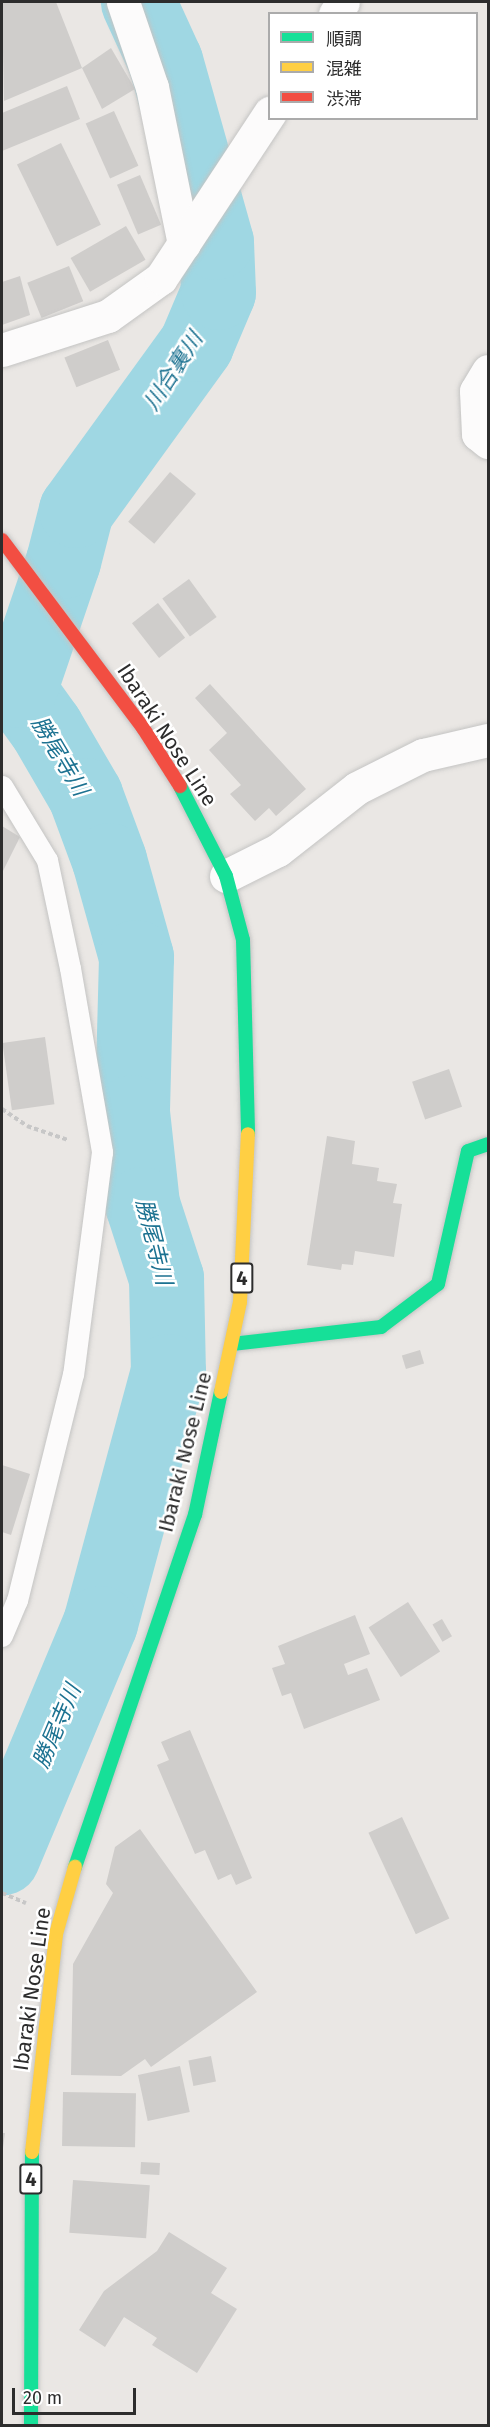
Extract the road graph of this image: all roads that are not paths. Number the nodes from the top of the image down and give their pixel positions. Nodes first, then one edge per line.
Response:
1 (123, 2) edge
2 (268, 116) edge
3 (189, 238) junction
4 (2, 350) edge
5 (489, 371) edge
6 (489, 442) edge
7 (2, 540) edge
8 (489, 740) edge
9 (2, 786) edge
10 (226, 876) junction
11 (489, 1144) edge
12 (232, 1344) junction
13 (2, 1636) edge
14 (31, 2426) edge

1 - 3 street
2 - 3 street
3 - 4 street
5 - 6 street
7 - 10 main road, Ibaraki Nose Line / 4
8 - 10 street
9 - 13 lane
10 - 12 main road, Ibaraki Nose Line / 4
11 - 12 main road
12 - 14 main road, Ibaraki Nose Line / 4

